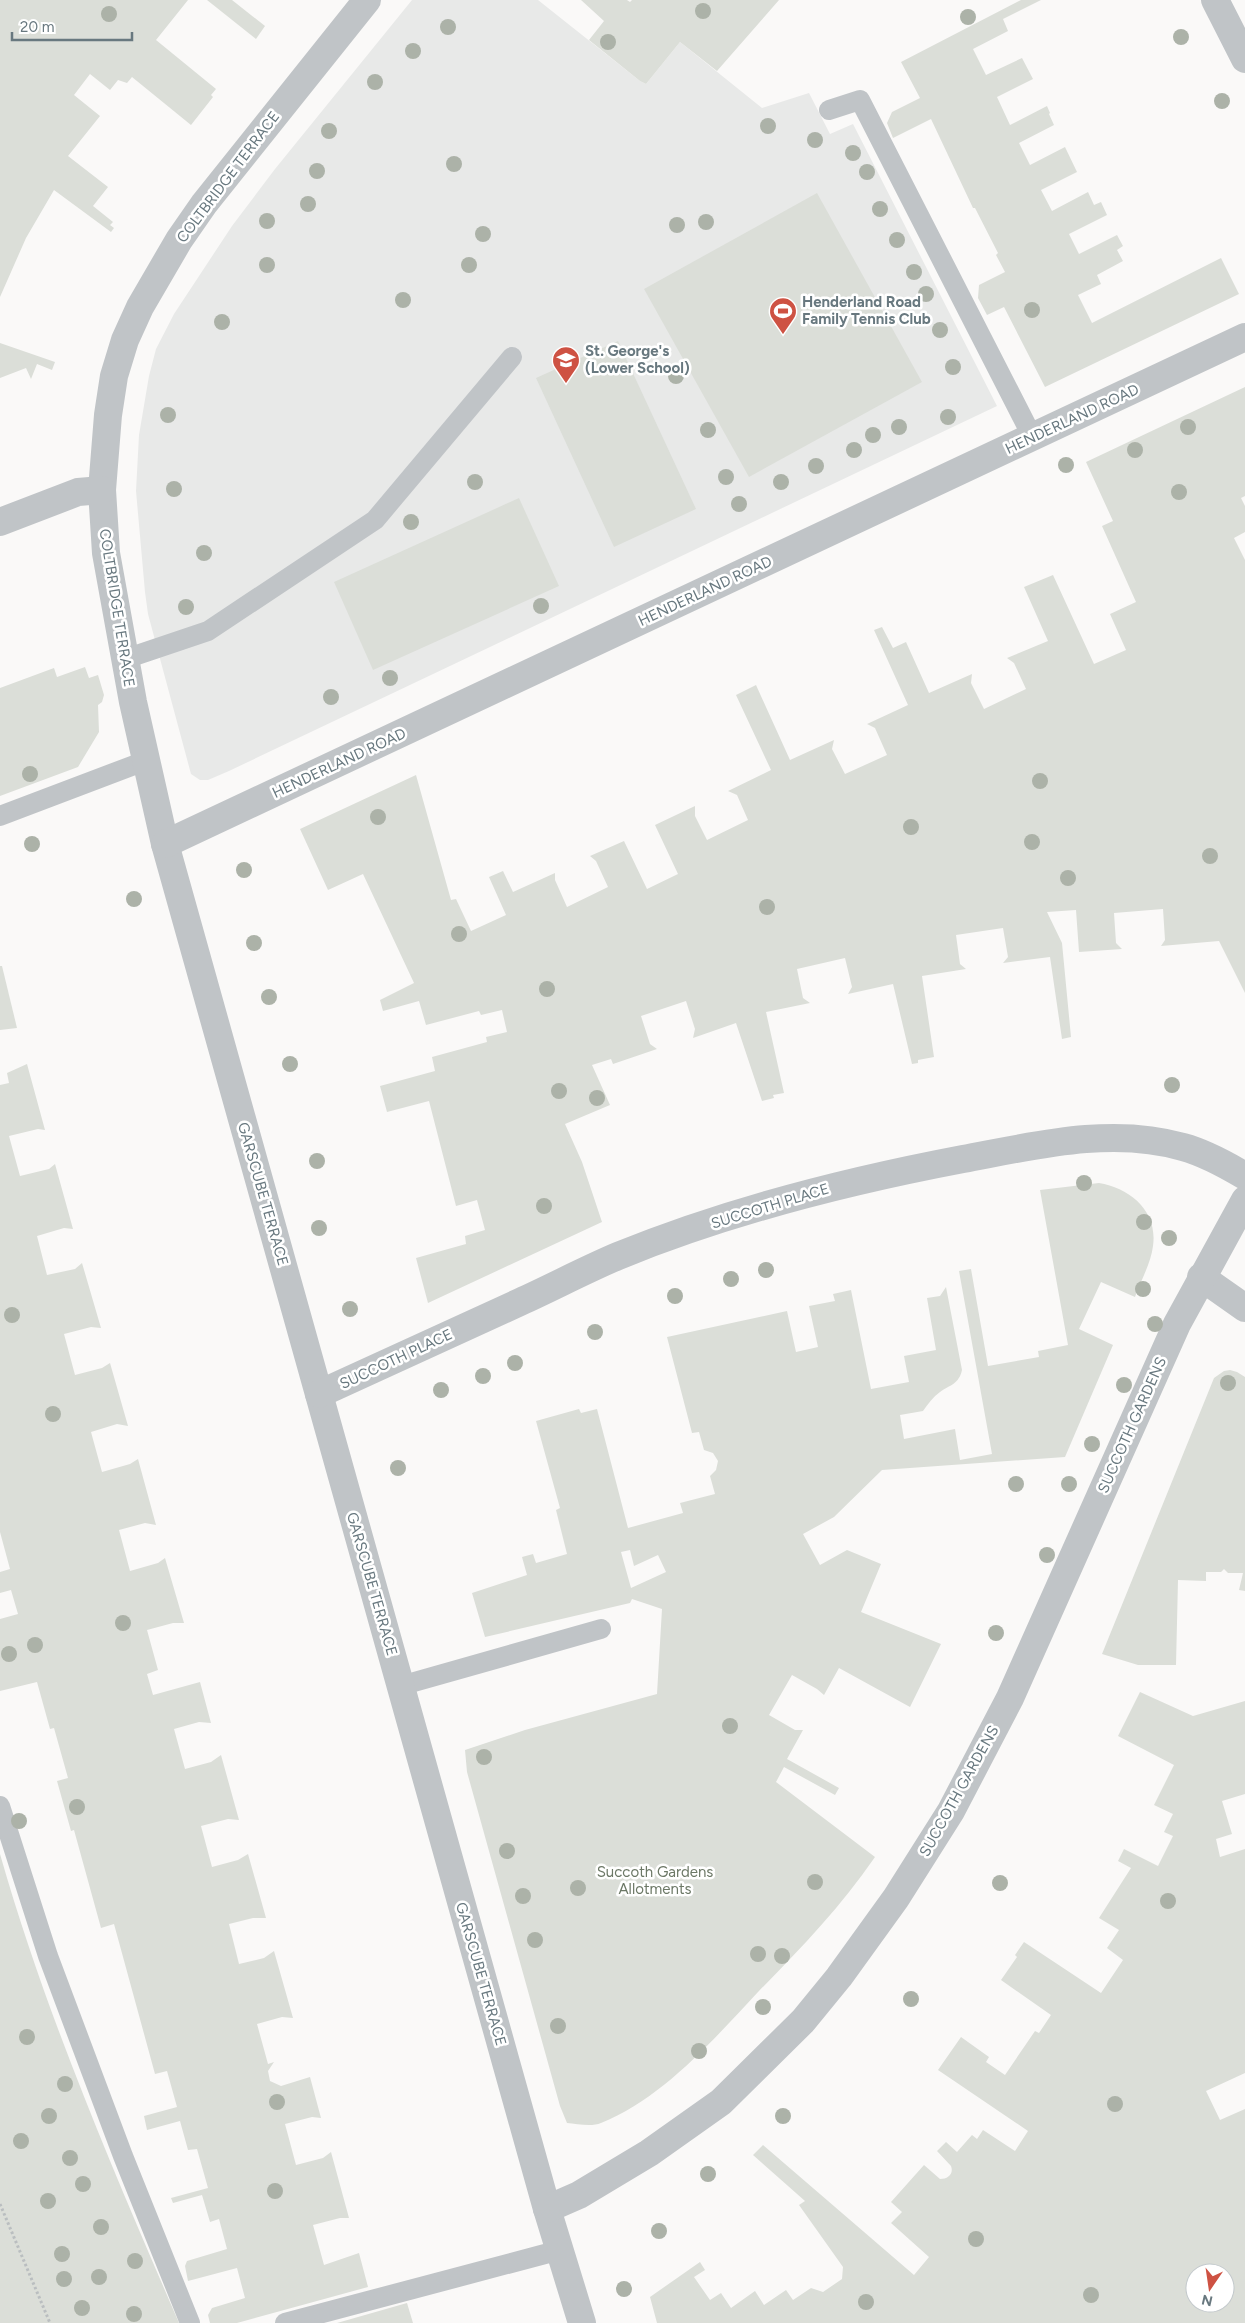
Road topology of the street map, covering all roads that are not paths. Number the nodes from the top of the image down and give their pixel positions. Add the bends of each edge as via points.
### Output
1 (367, 0) edge
2 (1215, 0) edge
3 (1245, 59) edge
4 (828, 110) dead end
5 (1245, 338) edge
6 (512, 356) dead end
7 (1033, 438) junction
8 (102, 490) junction
9 (0, 522) edge
10 (124, 659) junction
11 (146, 761) junction
12 (0, 816) edge
13 (165, 844) junction
14 (1245, 1176) edge
15 (1245, 1200) edge
16 (1201, 1277) junction
17 (1245, 1308) edge
18 (319, 1394) junction
19 (601, 1629) dead end
20 (400, 1686) junction
21 (0, 1806) edge
22 (547, 2209) junction
23 (560, 2250) junction
24 (190, 2323) edge
25 (285, 2323) edge
26 (582, 2323) edge

1 - 8 street, COLTBRIDGE TERRACE via 204,204 178,240 140,307 114,376
2 - 3 street
4 - 7 lane via 860,100
5 - 7 street, HENDERLAND ROAD
6 - 10 lane via 375,520 208,631
7 - 13 street, HENDERLAND ROAD
8 - 9 street via 78,492
8 - 10 street, COLTBRIDGE TERRACE via 106,553
10 - 11 street, COLTBRIDGE TERRACE
11 - 12 lane
11 - 13 street, COLTBRIDGE TERRACE
13 - 18 street, GARSCUBE TERRACE
14 - 18 street, SUCCOTH PLACE via 1183,1147 1114,1138 1008,1151 869,1178 745,1212 620,1256
15 - 16 street, SUCCOTH GARDENS
16 - 17 street
16 - 22 street, SUCCOTH GARDENS via 1162,1355 1010,1698 951,1811 896,1898 803,2022 721,2102 649,2153 579,2195
18 - 20 street, GARSCUBE TERRACE
19 - 20 lane
20 - 22 street, GARSCUBE TERRACE
21 - 24 lane via 48,1956
22 - 23 street, GARSCUBE TERRACE
23 - 25 lane
23 - 26 street, GARSCUBE TERRACE

